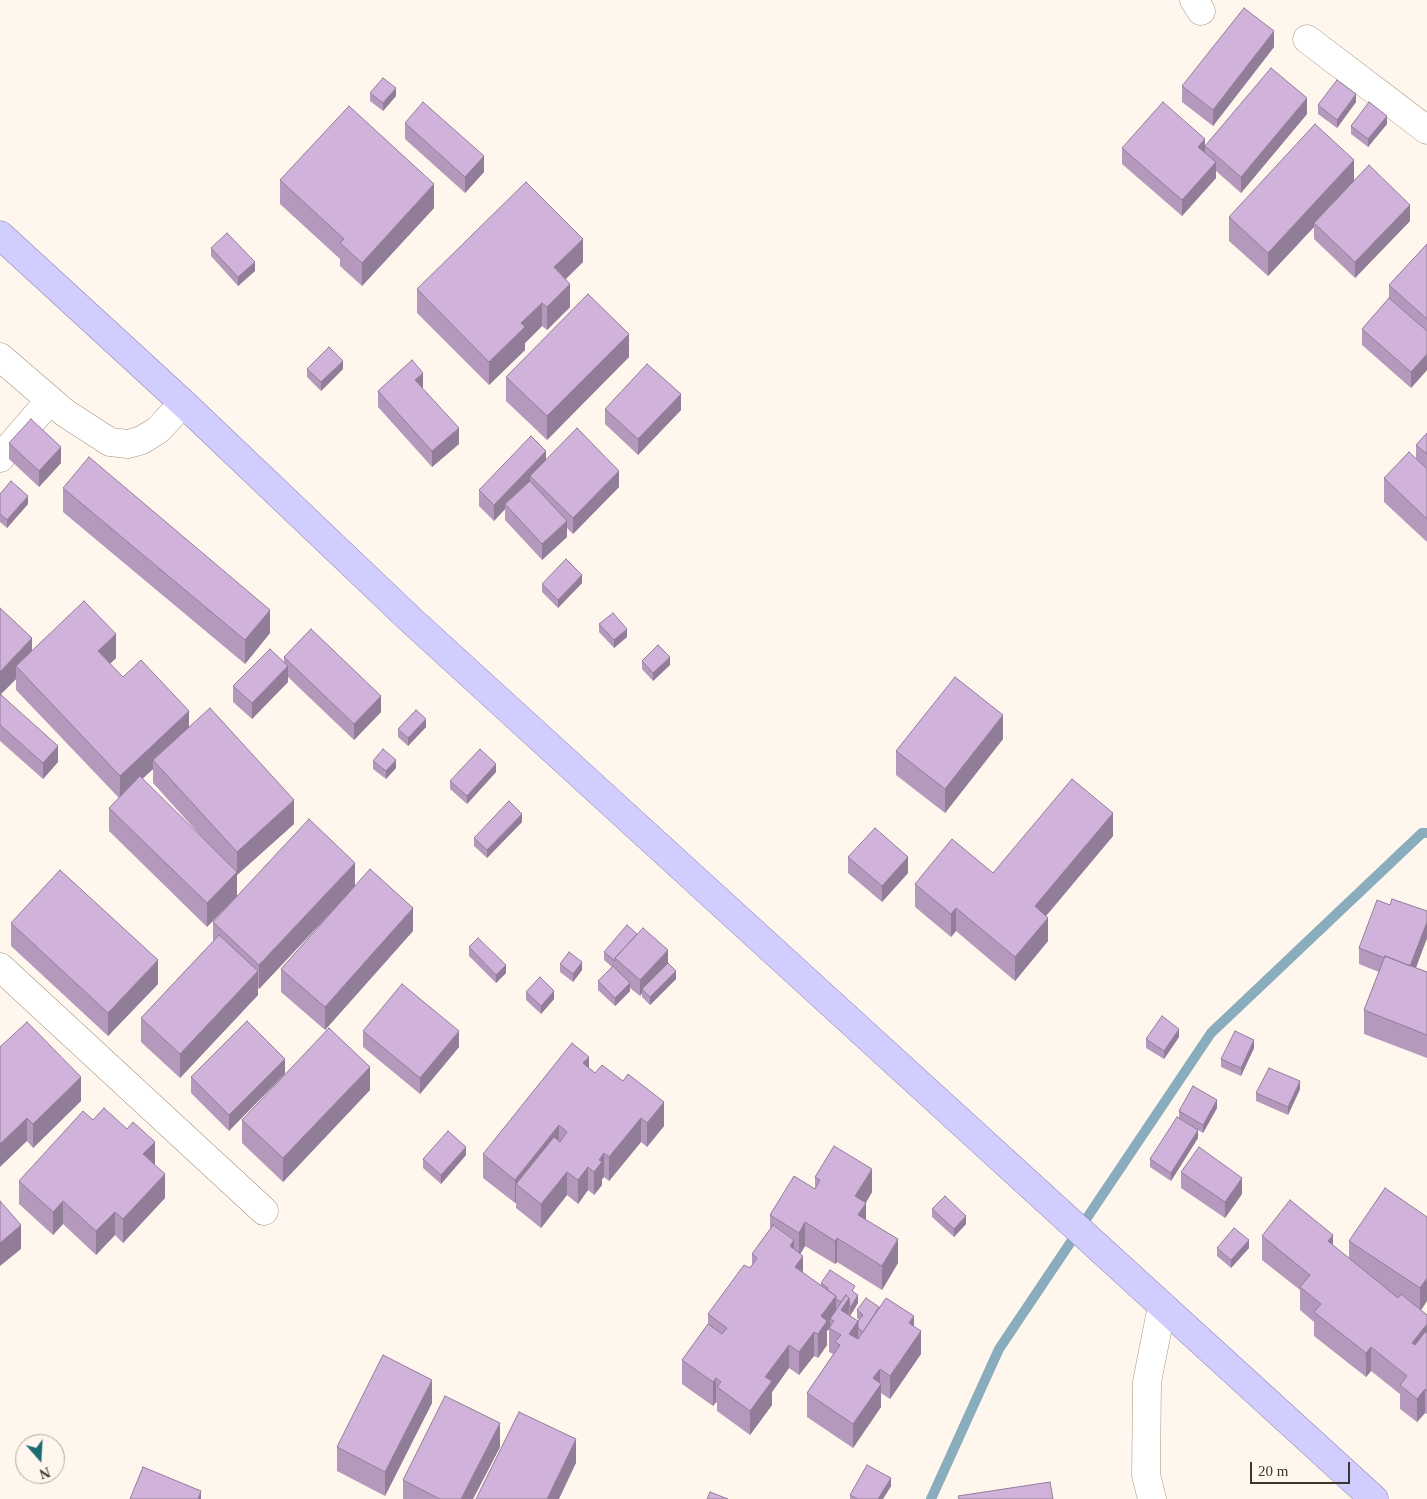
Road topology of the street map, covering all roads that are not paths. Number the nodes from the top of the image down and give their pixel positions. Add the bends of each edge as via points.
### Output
1 (1307, 39) dead end
2 (1427, 130) edge
3 (0, 235) edge
4 (0, 357) edge
5 (50, 401) junction
6 (183, 404) junction
7 (0, 458) edge
8 (0, 967) edge
9 (264, 1211) dead end
10 (1162, 1306) junction
11 (1152, 1499) edge
12 (1374, 1499) edge

1 - 2 street
3 - 6 main road
4 - 5 street
5 - 6 street via 110,442 128,444 158,430
5 - 7 street
6 - 10 main road via 412,621
8 - 9 street
10 - 11 street via 1147,1382 1146,1475
10 - 12 main road

